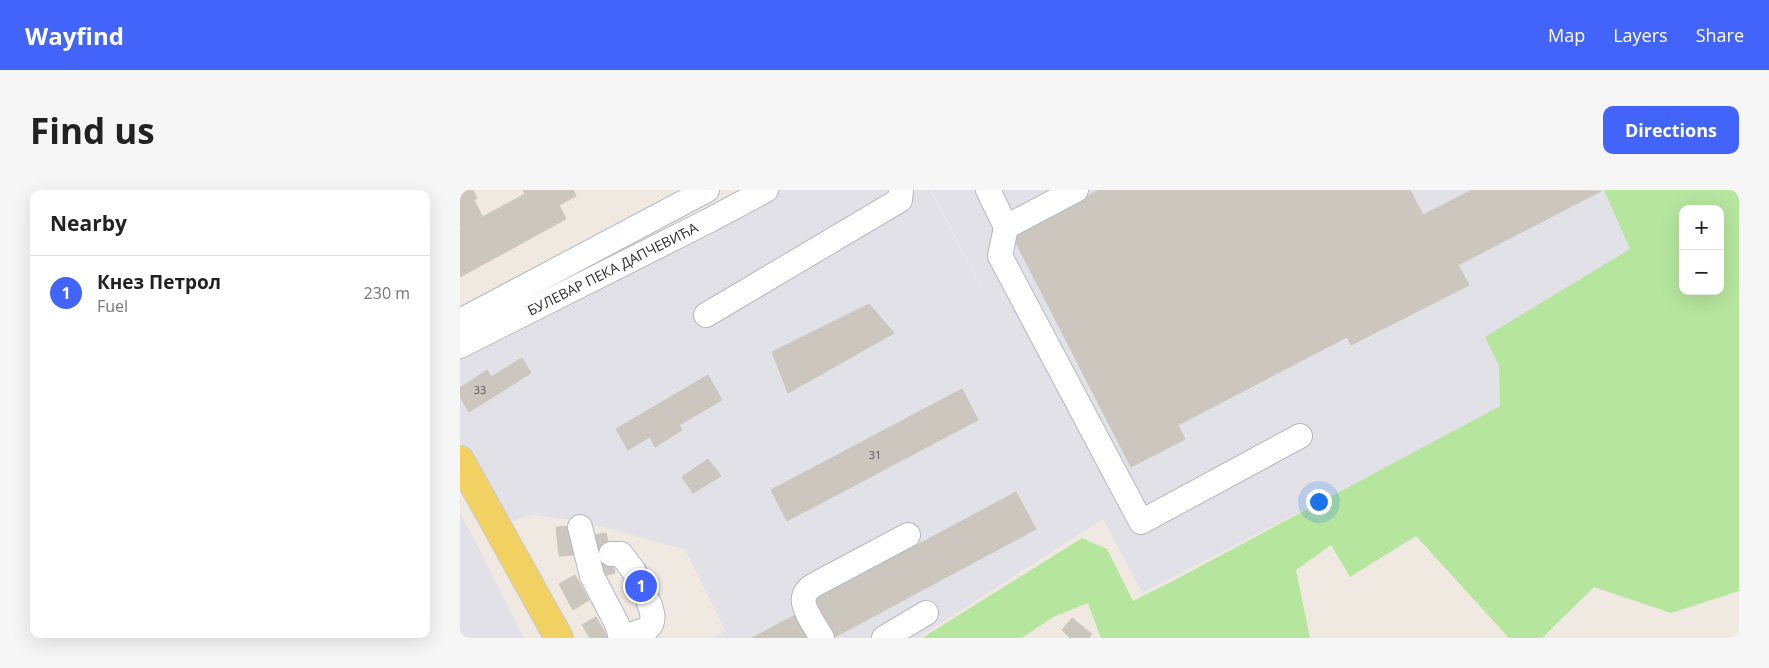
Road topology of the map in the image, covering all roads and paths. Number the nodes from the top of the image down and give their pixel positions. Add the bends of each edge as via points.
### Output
1 (707, 190) edge
2 (766, 190) edge
3 (901, 190) edge
4 (988, 190) edge
5 (1076, 190) edge
6 (1006, 227) junction
7 (706, 316) dead end
8 (460, 321) edge
9 (460, 346) edge
10 (1300, 436) dead end
11 (460, 460) edge
12 (580, 527) dead end
13 (908, 534) dead end
14 (597, 556) junction
15 (633, 570) tunnel mouth
16 (649, 603) tunnel mouth
17 (926, 613) dead end
18 (559, 638) edge
19 (822, 638) edge
20 (884, 638) edge

1 - 8 street, БУЛЕВАР ПЕКА ДАПЧЕВИЋА
2 - 9 street, БУЛЕВАР ПЕКА ДАПЧЕВИЋА
3 - 7 street via 900,200
4 - 6 street
5 - 6 street
6 - 10 street via 1000,256 1141,522
11 - 18 main road
12 - 14 street
13 - 19 street via 807,590 804,605
14 - 15 street via 621,554
14 - 16 street via 592,576 621,638 650,626 653,615
17 - 20 street

